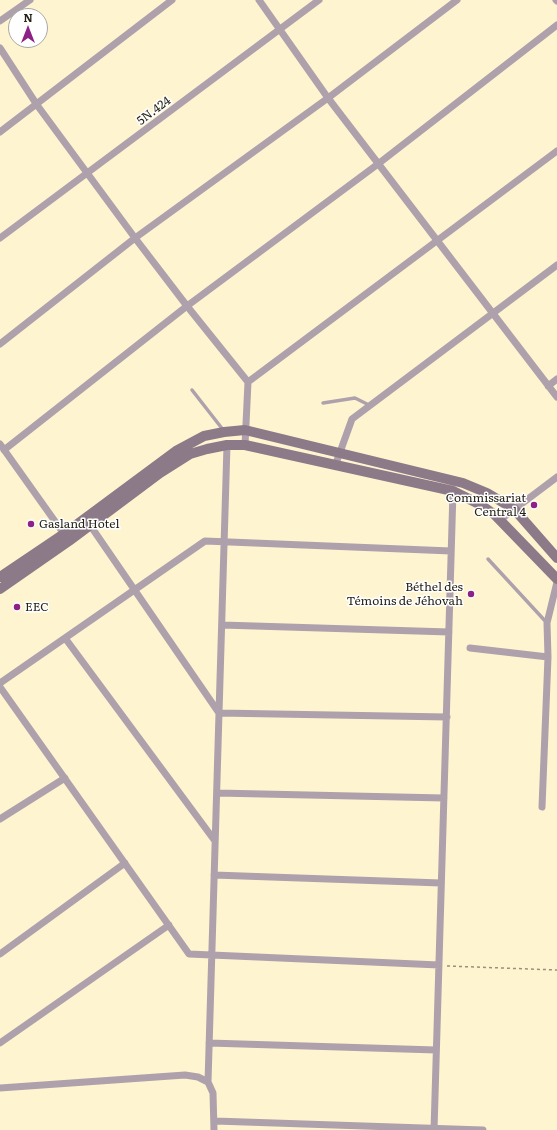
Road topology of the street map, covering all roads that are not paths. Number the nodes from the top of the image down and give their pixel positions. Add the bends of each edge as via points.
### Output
1 (30, 0) edge
2 (172, 0) edge
3 (259, 0) edge
4 (319, 0) edge
5 (457, 0) edge
6 (0, 22) edge
7 (557, 25) edge
8 (280, 30) junction
9 (0, 48) edge
10 (328, 98) junction
11 (37, 105) junction
12 (0, 132) edge
13 (557, 151) edge
14 (378, 164) junction
15 (89, 174) junction
16 (0, 238) edge
17 (136, 238) junction
18 (437, 239) junction
19 (557, 265) edge
20 (187, 306) junction
21 (494, 313) junction
22 (0, 344) edge
23 (557, 379) edge
24 (248, 382) junction
25 (548, 386) junction
26 (192, 390) dead end
27 (557, 397) edge
28 (323, 403) dead end
29 (370, 406) junction
30 (245, 430) junction
31 (224, 432) junction
32 (227, 445) junction
33 (245, 445) junction
34 (2, 447) edge
35 (340, 453) junction
36 (335, 466) junction
37 (557, 477) edge
38 (453, 491) junction
39 (514, 509) junction
40 (500, 520) junction
41 (90, 525) junction
42 (64, 534) junction
43 (224, 541) junction
44 (452, 551) junction
45 (557, 558) edge
46 (488, 559) dead end
47 (0, 577) edge
48 (557, 581) edge
49 (0, 589) edge
50 (135, 589) junction
51 (546, 623) junction
52 (222, 625) junction
53 (449, 632) junction
54 (65, 638) junction
55 (470, 648) dead end
56 (548, 657) junction
57 (0, 683) edge
58 (0, 687) edge
59 (219, 714) junction
60 (446, 717) junction
61 (65, 778) junction
62 (217, 793) junction
63 (444, 798) junction
64 (542, 807) dead end
65 (0, 819) edge
66 (215, 841) junction
67 (125, 863) junction
68 (214, 875) junction
69 (441, 882) junction
70 (169, 925) junction
71 (0, 954) edge
72 (212, 955) junction
73 (439, 965) junction
74 (0, 1043) edge
75 (209, 1043) junction
76 (436, 1050) junction
77 (208, 1082) junction
78 (0, 1088) edge
79 (215, 1121) junction
80 (233, 1122) junction
81 (434, 1129) edge
82 (214, 1130) edge
83 (236, 1130) edge
84 (483, 1130) edge

1 - 6 street
2 - 11 street
3 - 8 street
4 - 8 street, 5N.424
5 - 10 street
7 - 14 street
8 - 10 street
8 - 15 street, 5N.424
9 - 11 street
10 - 14 street
10 - 17 street
11 - 12 street
11 - 15 street
13 - 18 street
14 - 18 street
14 - 20 street
15 - 16 street, 5N.424
15 - 17 street
17 - 20 street
17 - 22 street
18 - 21 street
18 - 24 street
19 - 21 street
20 - 24 street
20 - 34 street
21 - 25 street
21 - 29 street
23 - 25 street
24 - 30 street
25 - 27 street
26 - 31 lane
28 - 29 lane via 356,398
29 - 35 street via 352,419
30 - 31 main road
30 - 33 street
30 - 35 main road
31 - 42 main road via 204,436 176,451
32 - 33 main road
32 - 41 main road via 190,454
32 - 43 street
33 - 36 main road
34 - 42 street
35 - 36 street
35 - 39 main road via 463,482
36 - 38 main road
37 - 39 street
38 - 40 main road via 481,505
38 - 44 street
39 - 40 street
39 - 45 main road
40 - 48 main road
41 - 49 main road
41 - 50 street
42 - 47 main road
43 - 44 street
43 - 50 street via 205,541
43 - 52 street
44 - 53 street
46 - 51 lane
48 - 51 street
50 - 54 street
50 - 59 street
51 - 56 street
52 - 53 street
52 - 59 street
53 - 60 street
54 - 57 street
54 - 66 street
55 - 56 street
56 - 64 street
58 - 61 street
59 - 60 street
59 - 62 street
60 - 63 street
61 - 65 street
61 - 67 street
62 - 63 street
62 - 66 street
63 - 69 street
66 - 68 street
67 - 70 street
67 - 71 street
68 - 69 street
68 - 72 street
69 - 73 street
70 - 72 street via 190,954
70 - 74 street
72 - 73 street
72 - 75 street
73 - 76 street
75 - 76 street
75 - 77 street
76 - 81 street
77 - 78 street via 185,1075
77 - 79 street via 213,1094
79 - 80 street
79 - 82 street
80 - 81 street
80 - 83 street
81 - 84 street

